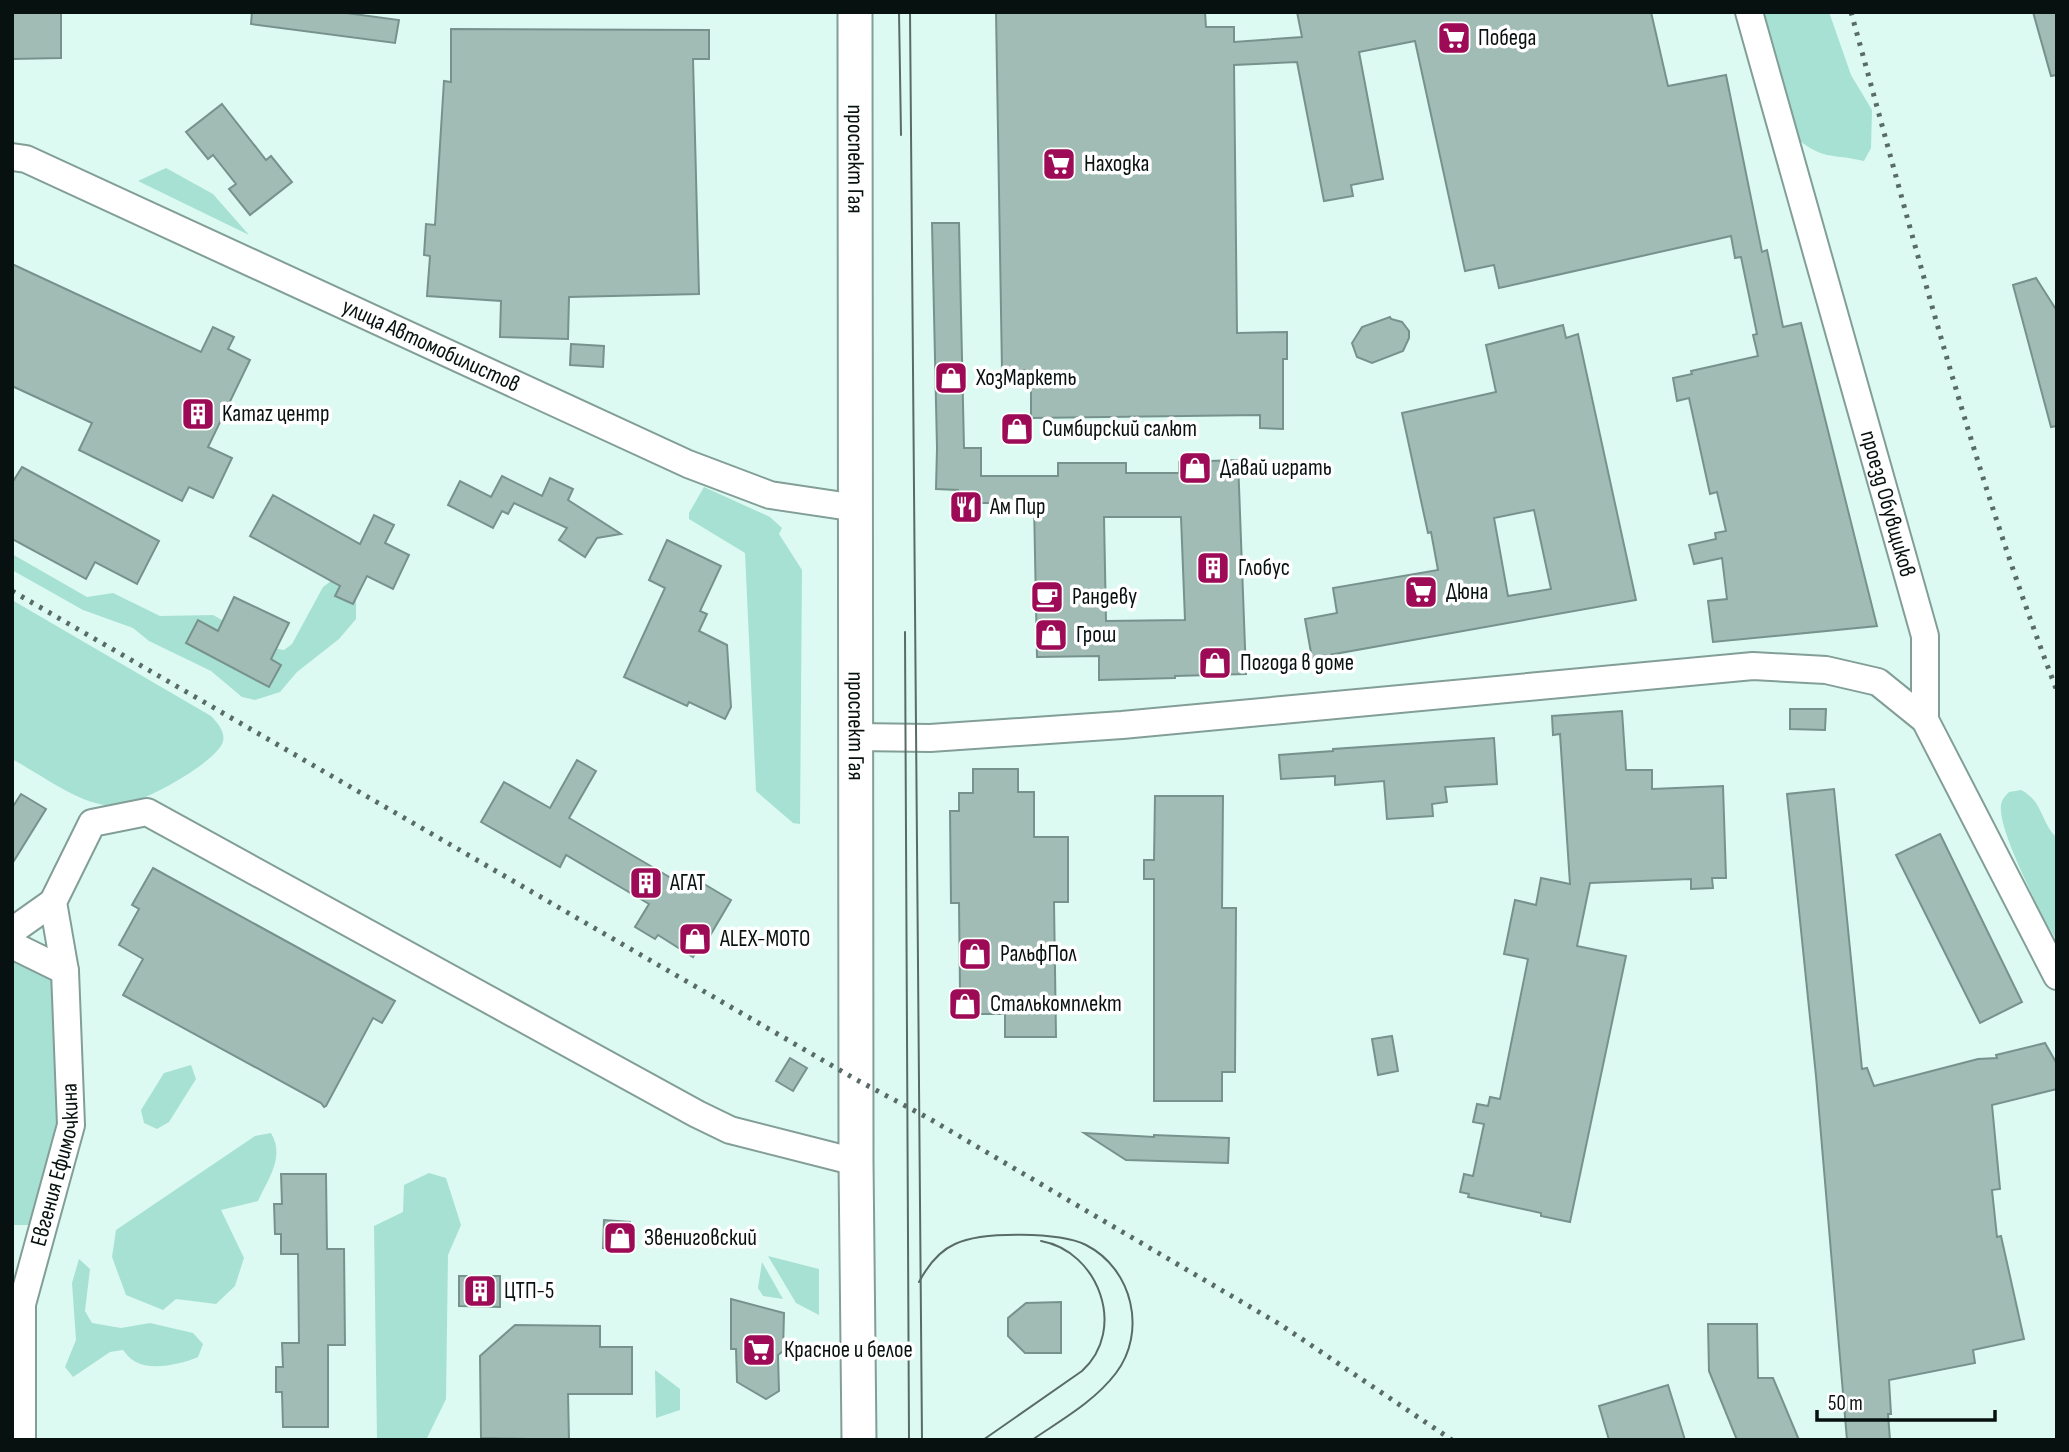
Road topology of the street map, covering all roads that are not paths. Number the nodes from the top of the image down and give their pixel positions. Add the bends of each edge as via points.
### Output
1 (855, 12) edge
2 (1749, 12) edge
3 (12, 157) edge
4 (857, 508) junction
5 (1925, 720) junction
6 (856, 737) junction
7 (53, 902) junction
8 (12, 931) edge
9 (12, 945) edge
10 (65, 971) junction
11 (2057, 976) edge
12 (856, 1163) junction
13 (22, 1440) edge
14 (859, 1440) edge

1 - 4 main road, проспект Гая
2 - 5 street, проезд Обувщиков via 1925,636
3 - 4 street, улица Автомобилистов via 26,159 688,464 770,495
4 - 6 main road, проспект Гая
5 - 6 street via 1878,682 1826,670 1753,666 1135,724 930,738
5 - 11 street, проезд Обувщиков
6 - 12 main road, проспект Гая
7 - 8 street
7 - 10 street, Евгения Ефимочкина
7 - 12 street via 92,823 147,812 730,1130
9 - 10 street
10 - 13 street, Евгения Ефимочкина via 71,1125 22,1304
12 - 14 main road, проспект Гая

